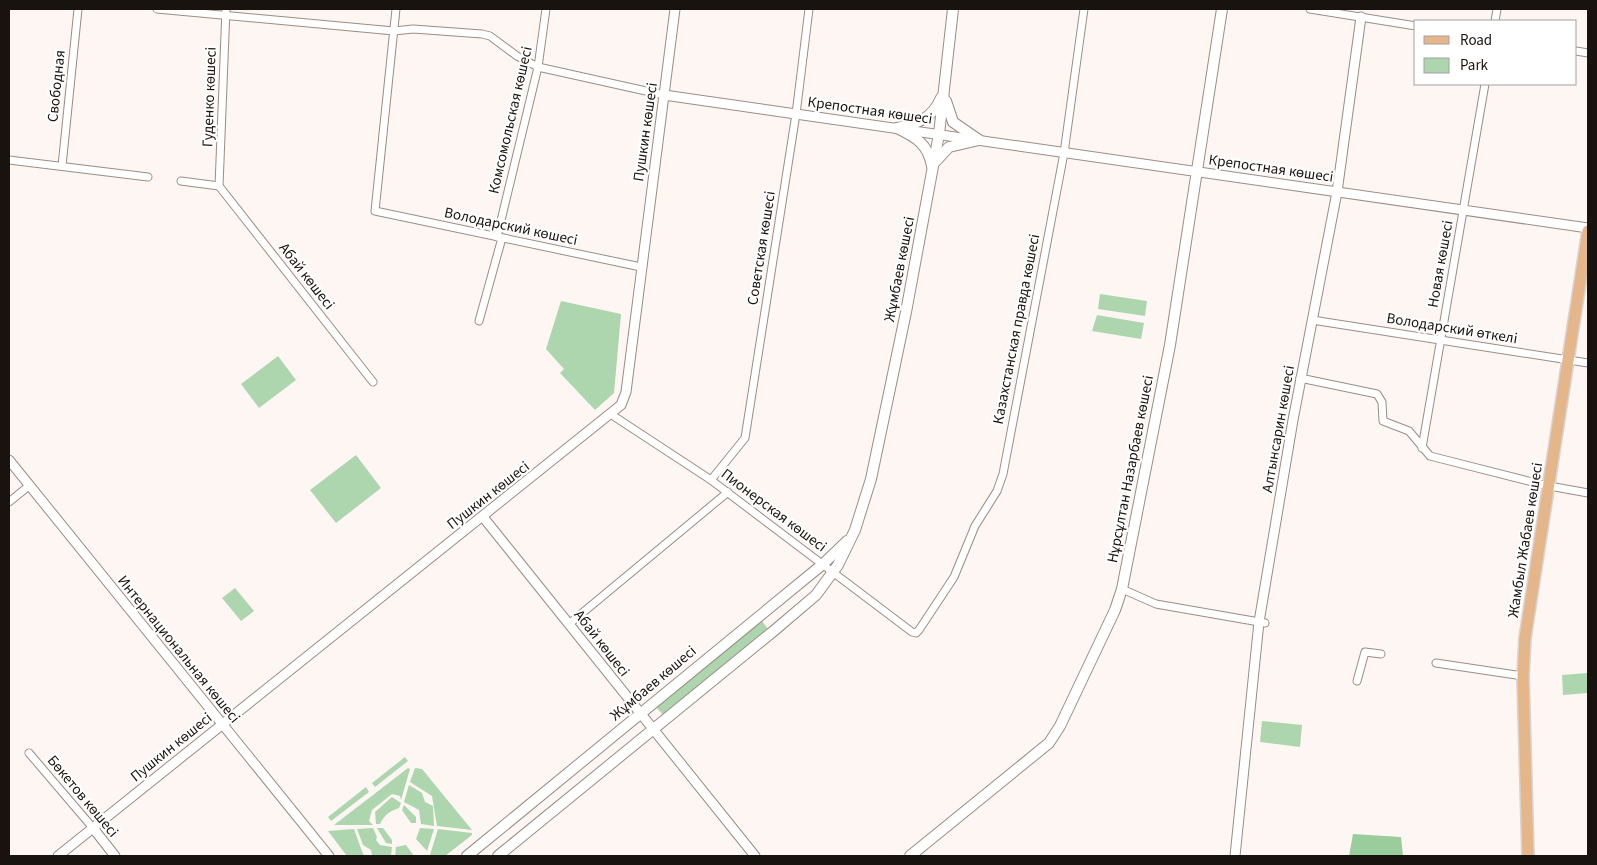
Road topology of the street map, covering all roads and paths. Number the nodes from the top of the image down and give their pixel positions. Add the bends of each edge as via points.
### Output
1 (78, 9) edge
2 (156, 9) edge
3 (396, 9) edge
4 (546, 9) edge
5 (675, 9) edge
6 (808, 9) edge
7 (953, 9) edge
8 (1084, 9) edge
9 (1222, 9) edge
10 (1310, 9) edge
11 (226, 12) edge
12 (1361, 13) edge
13 (1414, 26) edge
14 (394, 31) junction
15 (538, 67) junction
16 (1484, 85) edge
17 (944, 93) junction
18 (664, 95) junction
19 (796, 114) junction
20 (898, 128) junction
21 (939, 134) junction
22 (978, 140) junction
23 (1064, 153) junction
24 (9, 160) edge
25 (62, 166) junction
26 (933, 169) junction
27 (1198, 172) junction
28 (148, 177) dead end
29 (181, 181) dead end
30 (219, 186) junction
31 (1337, 192) junction
32 (1463, 210) junction
33 (1588, 229) edge
34 (500, 237) junction
35 (641, 267) junction
36 (1312, 320) junction
37 (479, 321) dead end
38 (1441, 340) junction
39 (1568, 360) junction
40 (1588, 363) edge
41 (1300, 378) junction
42 (373, 382) dead end
43 (612, 415) junction
44 (1422, 448) junction
45 (9, 460) edge
46 (711, 480) junction
47 (30, 485) junction
48 (1548, 485) junction
49 (728, 492) junction
50 (1588, 493) edge
51 (9, 502) edge
52 (483, 517) junction
53 (855, 530) junction
54 (822, 564) junction
55 (833, 572) junction
56 (1122, 589) junction
57 (1262, 622) junction
58 (569, 624) junction
59 (916, 633) joint
60 (1381, 654) dead end
61 (1436, 663) dead end
62 (1523, 676) junction
63 (1357, 681) dead end
64 (641, 713) junction
65 (222, 724) junction
66 (653, 729) junction
67 (29, 754) dead end
68 (93, 828) junction
69 (58, 856) edge
70 (115, 856) edge
71 (329, 856) edge
72 (467, 856) edge
73 (498, 856) edge
74 (755, 856) edge
75 (910, 856) edge
76 (1234, 856) edge
77 (1528, 856) edge

1 - 25 street, Свободная
2 - 11 street, Крепостная көшесі
3 - 14 street
4 - 15 street, Комсомольская көшесі
5 - 18 street, Пушкин көшесі
6 - 19 street, Советская көшесі
7 - 17 main road, Жұмбаев көшесі
8 - 23 street, Казахстанская правда көшесі
9 - 27 main road, Нұрсұлтан Назарбаев көшесі
10 - 12 street
11 - 14 street, Крепостная көшесі
11 - 30 street, Гуденко көшесі
12 - 13 street
12 - 31 street, Алтынсарин көшесі
14 - 15 street, Крепостная көшесі via 413,29 490,36
14 - 34 street, Володарский көшесі via 375,211
15 - 18 street, Крепостная көшесі
15 - 34 street, Комсомольская көшесі
16 - 32 street, Новая көшесі
17 - 20 main road via 929,117
17 - 21 main road, Жұмбаев көшесі
17 - 22 main road via 953,122
18 - 19 street, Крепостная көшесі
18 - 35 street, Пушкин көшесі
19 - 20 street, Крепостная көшесі
19 - 46 street, Советская көшесі via 745,438
20 - 21 street, Крепостная көшесі
20 - 26 main road via 924,144
21 - 22 street, Крепостная көшесі
21 - 26 main road, Жұмбаев көшесі
22 - 23 street, Крепостная көшесі
22 - 26 main road via 947,148
23 - 27 street, Крепостная көшесі
23 - 59 street, Казахстанская правда көшесі via 1000,484 976,526 954,576
24 - 25 street
25 - 28 street
26 - 53 main road, Жұмбаев көшесі via 871,479
27 - 31 street, Крепостная көшесі
27 - 56 main road, Нұрсұлтан Назарбаев көшесі via 1163,383
29 - 30 street
30 - 42 street, Абай көшесі
31 - 32 street, Крепостная көшесі
31 - 36 street, Алтынсарин көшесі
32 - 33 street, Крепостная көшесі
32 - 38 street, Новая көшесі
33 - 39 main road, Жамбыл Жабаев көшесі
34 - 35 street, Володарский көшесі
34 - 37 street, Комсомольская көшесі
35 - 43 street, Пушкин көшесі via 626,392
36 - 38 street, Володарский өткелі
36 - 41 street, Алтынсарин көшесі
38 - 39 street, Володарский өткелі
38 - 44 street, Новая көшесі
39 - 40 street, Володарский өткелі
39 - 48 main road, Жамбыл Жабаев көшесі
41 - 44 street via 1377,394 1382,402 1383,421 1409,431
41 - 57 street, Алтынсарин көшесі
43 - 46 street, Пионерская көшесі
43 - 52 street, Пушкин көшесі
44 - 48 street via 1430,456
45 - 47 street, Интернациональная көшесі
46 - 49 street, Пионерская көшесі
47 - 51 street
47 - 65 street, Интернациональная көшесі
48 - 50 street
48 - 62 main road, Жамбыл Жабаев көшесі via 1528,615
49 - 54 street, Пионерская көшесі
49 - 58 street
52 - 58 street, Абай көшесі
52 - 65 street, Пушкин көшесі
53 - 54 main road, Жұмбаев көшесі
53 - 55 main road, Жұмбаев көшесі
54 - 55 street, Пионерская көшесі
54 - 64 main road, Жұмбаев көшесі
55 - 59 street, Пионерская көшесі
55 - 66 main road, Жұмбаев көшесі via 823,587 802,606
56 - 57 street via 1156,604
56 - 75 main road, Нұрсұлтан Назарбаев көшесі via 1078,690 1048,743
57 - 76 street, Алтынсарин көшесі
58 - 64 street, Абай көшесі
60 - 63 street via 1365,652
61 - 62 street
62 - 77 main road, Жамбыл Жабаев көшесі
64 - 66 street, Абай көшесі
64 - 72 main road, Жұмбаев көшесі
65 - 68 street, Пушкин көшесі
65 - 71 street, Интернациональная көшесі
66 - 73 main road, Жұмбаев көшесі
66 - 74 street, Абай көшесі
67 - 68 street, Бөкетов көшесі
68 - 69 street, Пушкин көшесі
68 - 70 street, Бөкетов көшесі

